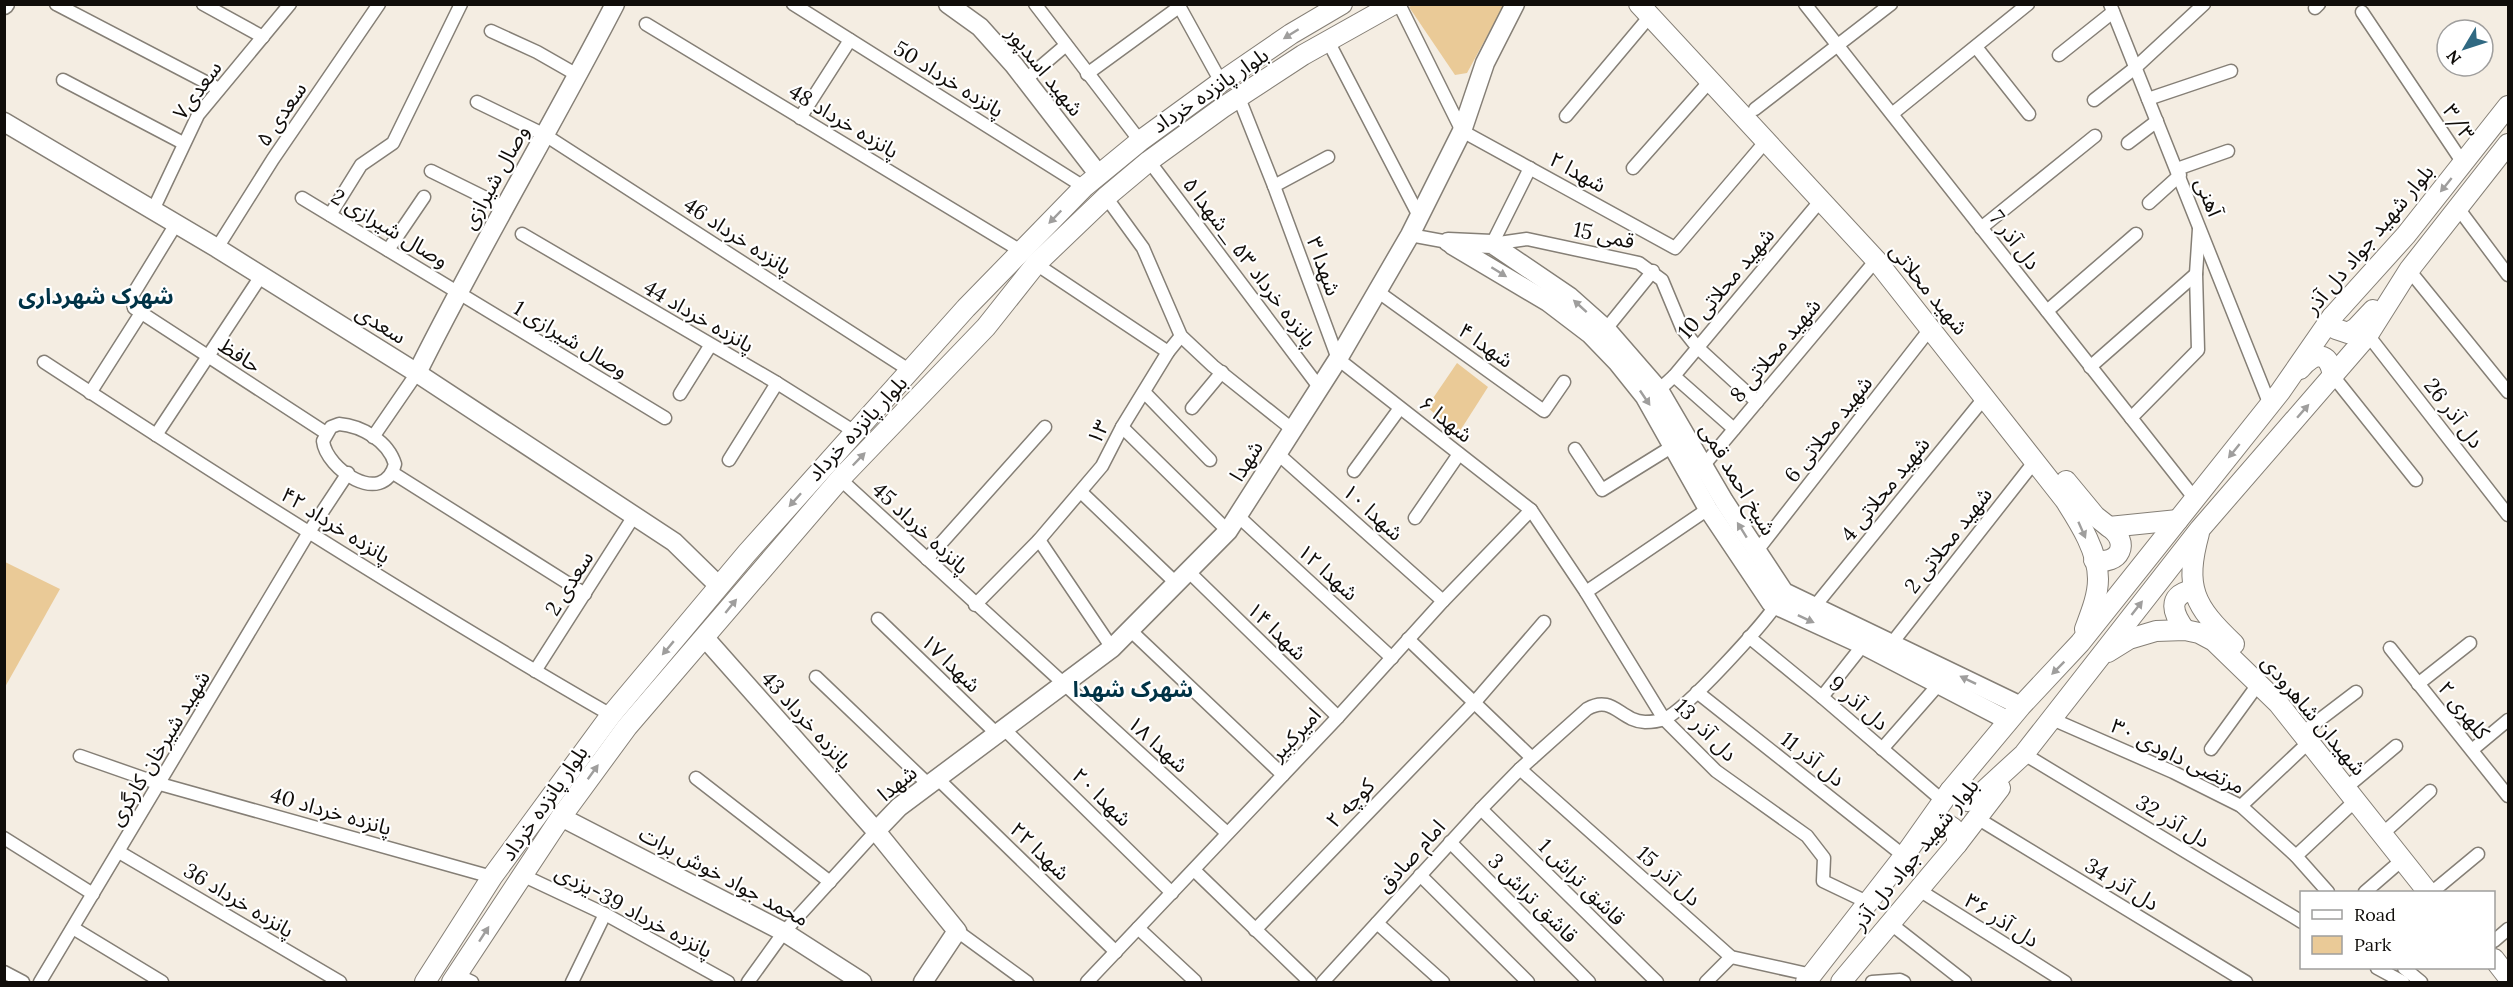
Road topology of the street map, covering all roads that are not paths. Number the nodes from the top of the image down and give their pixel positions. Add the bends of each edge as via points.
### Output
1 (56, 4) edge
2 (203, 4) edge
3 (290, 4) edge
4 (379, 4) edge
5 (461, 4) edge
6 (615, 4) edge
7 (793, 4) edge
8 (948, 4) edge
9 (1035, 4) edge
10 (1342, 4) edge
11 (1394, 4) edge
12 (1399, 4) edge
13 (1515, 4) edge
14 (1805, 4) edge
15 (1891, 4) edge
16 (2028, 4) edge
17 (2204, 4) edge
18 (1178, 6) edge
19 (1649, 8) edge
20 (2111, 8) edge
21 (2362, 12) dead end
22 (646, 24) dead end
23 (491, 31) dead end
24 (263, 37) junction
25 (849, 40) junction
26 (1328, 41) junction
27 (1065, 45) junction
28 (1837, 46) junction
29 (1976, 47) junction
30 (2059, 55) dead end
31 (2135, 68) junction
32 (2231, 71) dead end
33 (1087, 74) junction
34 (579, 76) junction
35 (63, 80) dead end
36 (1026, 80) junction
37 (1710, 81) junction
38 (1221, 82) junction
39 (219, 89) junction
40 (1239, 98) junction
41 (2148, 99) junction
42 (2094, 100) dead end
43 (477, 102) dead end
44 (2508, 106) edge
45 (1755, 109) junction
46 (1892, 114) junction
47 (2028, 114) dead end
48 (1566, 116) dead end
49 (800, 118) junction
50 (2157, 121) junction
51 (4, 122) edge
52 (1462, 131) junction
53 (545, 135) junction
54 (2094, 136) dead end
55 (1140, 141) junction
56 (1766, 141) junction
57 (183, 143) junction
58 (2128, 143) dead end
59 (2508, 144) edge
60 (2228, 151) dead end
61 (1328, 157) dead end
62 (1149, 161) junction
63 (2463, 164) junction
64 (1530, 168) junction
65 (1634, 168) dead end
66 (431, 171) dead end
67 (2178, 172) junction
68 (1092, 181) junction
69 (1274, 186) junction
70 (424, 197) dead end
71 (1106, 197) junction
72 (302, 198) dead end
73 (1821, 200) junction
74 (2148, 203) dead end
75 (504, 207) junction
76 (2458, 207) junction
77 (153, 210) junction
78 (330, 215) junction
79 (1419, 216) junction
80 (176, 224) junction
81 (2200, 225) junction
82 (1981, 228) junction
83 (522, 234) dead end
84 (2136, 234) dead end
85 (1410, 235) junction
86 (1448, 243) junction
87 (1492, 244) junction
88 (217, 248) junction
89 (388, 250) junction
90 (1021, 251) junction
91 (1876, 260) junction
92 (1036, 264) junction
93 (1653, 272) junction
94 (2196, 274) junction
95 (2406, 274) junction
96 (2508, 275) edge
97 (261, 276) junction
98 (1377, 291) junction
99 (457, 292) junction
100 (138, 310) junction
101 (2047, 311) junction
102 (2332, 317) junction
103 (1606, 329) junction
104 (1930, 329) junction
105 (2368, 335) junction
106 (1181, 336) junction
107 (710, 346) junction
108 (1697, 347) junction
109 (1168, 352) junction
110 (208, 357) junction
111 (1622, 357) junction
112 (1338, 359) junction
113 (44, 362) dead end
114 (2090, 367) junction
115 (909, 369) junction
116 (1222, 372) junction
117 (417, 373) junction
118 (1674, 375) junction
119 (2333, 376) junction
120 (1564, 382) dead end
121 (777, 383) junction
122 (1319, 387) junction
123 (1659, 390) junction
124 (1144, 392) junction
125 (2508, 392) edge
126 (90, 393) junction
127 (680, 394) dead end
128 (1985, 397) junction
129 (2275, 398) junction
130 (1757, 402) junction
131 (1192, 408) dead end
132 (1400, 408) junction
133 (665, 418) dead end
134 (2131, 418) junction
135 (1045, 427) dead end
136 (1122, 427) junction
137 (1292, 429) junction
138 (1734, 429) junction
139 (855, 432) junction
140 (326, 433) junction
141 (156, 435) junction
142 (373, 437) junction
143 (1673, 446) junction
144 (1575, 449) dead end
145 (1277, 453) junction
146 (1460, 454) junction
147 (729, 460) dead end
148 (1210, 460) dead end
149 (2035, 461) junction
150 (1704, 465) junction
151 (1354, 471) dead end
152 (348, 473) junction
153 (393, 473) junction
154 (840, 479) junction
155 (2416, 480) dead end
156 (1081, 492) junction
157 (2195, 499) junction
158 (1708, 509) junction
159 (1531, 510) junction
160 (2508, 515) edge
161 (634, 516) junction
162 (1415, 518) dead end
163 (2178, 520) junction
164 (1233, 523) junction
165 (2109, 527) junction
166 (2200, 529) junction
167 (309, 532) junction
168 (1039, 540) junction
169 (1756, 552) junction
170 (927, 559) junction
171 (2094, 560) junction
172 (1183, 578) junction
173 (719, 586) junction
174 (2192, 590) junction
175 (1586, 592) junction
176 (585, 594) junction
177 (1780, 599) junction
178 (1443, 601) junction
179 (975, 605) junction
180 (1815, 606) junction
181 (878, 620) dead end
182 (1544, 622) dead end
183 (1130, 630) junction
184 (2185, 630) junction
185 (705, 638) junction
186 (1749, 638) junction
187 (1408, 639) junction
188 (1892, 643) junction
189 (2080, 643) junction
190 (2470, 643) dead end
191 (1863, 645) junction
192 (1112, 648) junction
193 (2390, 648) dead end
194 (1392, 658) junction
195 (2098, 658) junction
196 (535, 671) junction
197 (816, 677) dead end
198 (2259, 683) junction
199 (1939, 684) junction
200 (2418, 684) junction
201 (1064, 685) junction
202 (1697, 692) junction
203 (2356, 692) dead end
204 (1822, 697) junction
205 (1474, 703) junction
206 (2005, 709) junction
207 (611, 715) junction
208 (1338, 717) junction
209 (1664, 719) junction
210 (2052, 719) junction
211 (2508, 720) edge
212 (1000, 731) junction
213 (2309, 735) junction
214 (2396, 746) dead end
215 (1882, 749) junction
216 (2211, 749) dead end
217 (2472, 750) junction
218 (2024, 754) junction
219 (80, 756) dead end
220 (1532, 758) junction
221 (1520, 769) junction
222 (1283, 775) junction
223 (696, 778) dead end
224 (933, 782) junction
225 (160, 784) junction
226 (2354, 791) junction
227 (2430, 791) dead end
228 (1947, 796) junction
229 (2508, 796) edge
230 (2241, 806) junction
231 (1481, 809) junction
232 (561, 817) junction
233 (1977, 819) junction
234 (2389, 828) junction
235 (876, 831) junction
236 (1227, 833) junction
237 (4, 838) edge
238 (1917, 839) junction
239 (1450, 842) junction
240 (1957, 844) junction
241 (118, 852) junction
242 (2478, 854) dead end
243 (1904, 856) junction
244 (2296, 856) junction
245 (2402, 860) junction
246 (1194, 870) junction
247 (522, 875) junction
248 (1420, 875) junction
249 (492, 877) junction
250 (830, 882) junction
251 (1918, 890) junction
252 (2327, 891) edge
253 (2366, 891) edge
254 (2435, 891) edge
255 (1172, 893) junction
256 (93, 894) junction
257 (1869, 903) junction
258 (605, 914) junction
259 (2300, 921) edge
260 (1377, 923) junction
261 (1891, 924) junction
262 (73, 928) junction
263 (1138, 928) junction
264 (2508, 929) edge
265 (1255, 930) junction
266 (957, 931) junction
267 (784, 932) junction
268 (2495, 939) edge
269 (1116, 951) junction
270 (1731, 957) junction
271 (2405, 969) edge
272 (4, 972) edge
273 (2384, 973) edge
274 (1809, 979) edge
275 (460, 980) edge
276 (1195, 981) edge
277 (23, 982) edge
278 (40, 982) edge
279 (162, 982) edge
280 (340, 982) edge
281 (425, 982) edge
282 (572, 982) edge
283 (728, 982) edge
284 (748, 982) edge
285 (862, 982) edge
286 (923, 982) edge
287 (1027, 982) edge
288 (1087, 982) edge
289 (1310, 982) edge
290 (1323, 982) edge
291 (1443, 982) edge
292 (1528, 982) edge
293 (1589, 982) edge
294 (1657, 982) edge
295 (1706, 982) edge
296 (1841, 982) edge
297 (1872, 982) edge
298 (1904, 982) edge
299 (1965, 982) edge
300 (2065, 982) edge
301 (2246, 982) edge
302 (2403, 982) edge
303 (2421, 982) edge

1 - 39 street
2 - 24 street
3 - 24 street, سعدی۷
4 - 88 street, سعدی ۵
5 - 78 street via 393,143 361,165
6 - 34 street, وصال شیرازی
7 - 25 street, پانزده خرداد 50
8 - 36 street, شهید اسدپور via 980,27
9 - 27 street
10 -> 38 main road, بلوار پانزده خرداد
11 - 26 main road, بلوار پانزده خرداد
12 - 52 street
13 - 52 street, شهدا via 1485,63
14 - 28 street, دل آذر 7
15 - 28 street
16 - 29 street
17 - 31 street
18 - 33 street
18 - 38 street
19 - 37 main road, شهید محلاتی
19 - 45 main road, شهید محلاتی
19 - 48 street
20 - 30 street
20 - 31 street, آهنی
21 - 63 street, ۳/۳
22 - 49 street, پانزده خرداد 48
23 - 34 street
24 - 39 street, سعدی۷
25 - 49 street
25 - 68 street, پانزده خرداد 50
26 - 40 main road, بلوار پانزده خرداد
26 - 79 street
27 - 33 street
27 - 36 street
28 - 45 street
28 - 46 street, دل آذر 7
29 - 46 street
29 - 47 street
31 - 41 street, آهنی
31 - 42 street
32 - 41 street
33 - 55 street
34 - 53 street, وصال شیرازی
35 - 57 street
36 - 68 street, شهید اسدپور
37 - 56 main road, شهید محلاتی
37 - 65 street
38 - 55 main road, بلوار پانزده خرداد
39 - 57 street, سعدی۷ via 198,115
40 - 62 main road, بلوار پانزده خرداد
40 - 69 street, شهدا ۳
41 - 50 street, آهنی
43 - 53 street, پانزده خرداد 46
44 - 63 main road, بلوار شهید جواد دل آذر
45 - 165 main road, شهید محلاتی via 1905,275 2076,493
46 - 82 street, دل آذر 7
49 - 90 street, پانزده خرداد 48
50 - 58 street
50 - 67 street, آهنی
51 - 77 street, سعدی
52 - 64 street, شهدا ۲
52 - 79 street, شهدا
53 - 75 street, وصال شیرازی
53 - 115 street, پانزده خرداد 46
54 - 82 street
55 - 68 main road, بلوار پانزده خرداد
56 - 64 street, شهدا ۲ via 1675,248
56 - 73 main road, شهید محلاتی
57 - 77 street, سعدی۷
59 - 76 main road
60 - 67 street
61 - 69 street
62 - 71 main road, بلوار پانزده خرداد
62 - 122 street, پانزده خرداد ۵۳ _شهدا ۵
63 -> 102 main road, بلوار شهید جواد دل آذر
64 - 87 street
66 - 75 street
67 - 74 street
67 - 81 street, آهنی
68 -> 90 main road, بلوار پانزده خرداد
69 - 112 street, شهدا ۳
70 - 89 street
71 - 92 main road, بلوار پانزده خرداد
71 - 106 street via 1143,248
72 - 78 street, وصال شیرازی 2
73 - 91 main road, شهید محلاتی
73 - 108 street, شهید محلاتی 10
75 - 99 street, وصال شیرازی
76 - 95 main road
76 - 96 street
77 - 80 street, سعدی
78 - 89 street, وصال شیرازی 2
79 - 85 street, شهدا
80 - 88 street, سعدی
80 - 100 street via 132,296
81 - 94 street
81 - 129 street, آهنی
82 - 101 street, دل آذر 7
83 - 107 street, پانزده خرداد 44
84 - 101 street
85 - 86 street, شیخ احمد قمی
85 - 98 street, شهدا
86 - 87 street, شیخ احمد قمی
86 -> 111 street, شیخ احمد قمی via 1548,302
87 - 93 street, قمی 15 via 1527,239 1640,263
103 -> 87 street, شیخ احمد قمی via 1570,297
88 - 97 street, سعدی
89 - 99 street, وصال شیرازی 2
90 - 115 main road, بلوار پانزده خرداد
91 - 104 main road, شهید محلاتی
91 - 130 street, شهید محلاتی 8
92 - 109 street
154 -> 92 main road, بلوار پانزده خرداد via 986,327
93 - 103 street
93 - 108 street, قمی 15 via 1662,280 1682,328
94 - 114 street
94 - 134 street via 2198,350
95 - 102 main road via 2348,333 2336,329
95 - 105 main road
95 - 125 street
97 - 110 street
97 - 117 street, سعدی
98 - 112 street, شهدا
98 - 120 street, شهدا ۴ via 1545,411
99 - 117 street, وصال شیرازی
99 - 133 street, وصال شیرازی 1
100 - 110 street, حافظ
100 - 126 street
101 - 114 street, دل آذر 7
102 - 129 main road, بلوار شهید جواد دل آذر
103 - 111 street, شیخ احمد قمی
104 - 128 main road, شهید محلاتی
104 - 169 street, شهید محلاتی 6
105 - 119 main road
105 - 160 street, دل آذر 26
106 - 109 street, ۱۳
106 - 116 street
107 - 121 street, پانزده خرداد 44
107 - 127 street
108 - 118 street, شهید محلاتی 10
108 - 130 street, قمی 15
109 - 124 street, ۱۳
110 - 140 street, حافظ
110 - 141 street
111 - 123 street, شیخ احمد قمی
111 -> 143 street, شیخ احمد قمی
112 - 122 street, شهدا
112 - 132 street, شهدا ۶
113 - 126 street, پانزده خرداد ۴۲
114 - 134 street, دل آذر 7
115 - 139 main road, بلوار پانزده خرداد
116 - 131 street
116 - 137 street
117 - 142 street
117 - 161 street, سعدی
118 - 123 street, شهید محلاتی 10
118 - 138 street
119 - 129 main road via 2326,359 2312,357
119 - 155 street
166 -> 119 main road
121 - 139 street, پانزده خرداد 44
121 - 147 street
122 - 137 street, شهدا
123 - 150 street, شیخ احمد قمی
124 - 136 street, ۱۳
124 - 148 street
126 - 141 street, پانزده خرداد ۴۲
128 - 149 main road, شهید محلاتی
128 - 180 street, شهید محلاتی 4
129 -> 157 main road, بلوار شهید جواد دل آذر
130 - 138 street, شهید محلاتی 8
132 - 146 street, شهدا ۶
132 - 151 street
134 - 157 street, دل آذر 7
135 - 170 street
136 - 156 street, ۱۳ via 1102,465
136 - 164 street, شهدا ۱۲
137 - 145 street, شهدا
138 - 150 street, شهید محلاتی 8
139 -> 173 main road, بلوار پانزده خرداد
140 - 142 street via 339,424 358,428
140 - 152 street via 322,441 327,457
141 - 167 street, پانزده خرداد ۴۲
142 - 153 street via 393,456
143 - 144 street via 1602,490
143 - 158 street, شیخ احمد قمی
145 - 164 street, شهدا
145 - 178 street, شهدا ۱۰
146 - 159 street, شهدا ۶
146 - 162 street
149 -> 171 main road, شهید محلاتی via 2066,500 2082,527
149 - 188 street, شهید محلاتی 2
169 -> 150 street, شیخ احمد قمی
152 - 153 street via 370,485 379,485
152 - 167 street, شهید شیرخان کارگری
153 - 176 street
154 - 170 street, پانزده خرداد 45
185 -> 154 main road, بلوار پانزده خرداد
156 - 168 street, ۱۳
156 - 172 street, شهدا ۱۴
157 - 163 main road, بلوار شهید جواد دل آذر
158 - 175 street
158 - 177 street, شیخ احمد قمی via 1771,603
159 - 175 street, دل آذر 13
159 - 178 street, امیرکبیر
161 - 173 street, سعدی via 674,542
161 - 176 street, سعدی 2
163 - 165 main road
163 - 189 main road, بلوار شهید جواد دل آذر
164 - 172 street, شهدا
164 - 194 street, شهدا ۱۲
165 - 171 main road via 2121,542 2120,552 2104,562
166 - 174 main road via 2191,572
195 -> 166 main road
167 - 196 street, پانزده خرداد ۴۲
167 - 225 street, شهید شیرخان کارگری
168 - 179 street, ۱۳
168 - 192 street
169 - 177 street, شیخ احمد قمی
170 - 179 street, پانزده خرداد 45
171 - 189 main road, شهید محلاتی via 2098,578 2095,601
172 - 183 street, شهدا
172 - 208 street, شهدا ۱۴
173 -> 207 main road, بلوار پانزده خرداد
174 - 184 main road via 2182,592 2173,610
174 - 213 main road, شهیدان شاهرودی via 2220,631 2265,674
175 - 209 street, دل آذر 13
176 - 196 street, سعدی 2
177 - 180 street, شیخ احمد قمی
177 - 186 street
177 -> 191 street, شیخ احمد قمی
178 - 187 street, امیرکبیر
179 - 201 street, پانزده خرداد 45
180 - 188 street, شیخ احمد قمی
181 - 212 street, شهدا ۱۷
182 - 205 street, کوچه ۲
183 - 192 street, شهدا
183 - 222 street
184 - 195 main road, شهیدان شاهرودی via 2156,631 2129,639
184 - 198 main road, شهیدان شاهرودی via 2214,641
232 -> 185 main road, بلوار پانزده خرداد via 627,727
185 - 235 street, پانزده خرداد 43
186 - 202 street
186 - 204 street, دل آذر 9
187 - 194 street, امیرکبیر
187 - 205 street
206 -> 188 street, شیخ احمد قمی
189 -> 206 main road, بلوار شهید جواد دل آذر
190 - 200 street
191 - 199 street, شیخ احمد قمی
191 - 204 street
192 - 201 street, شهدا
193 - 200 street, کلهری ۲
194 - 208 street, امیرکبیر
195 - 210 main road
196 - 207 street, پانزده خرداد ۴۲
197 - 224 street, شهدا ۲۲
198 - 213 main road, شهیدان شاهرودی
198 - 216 street
199 - 206 street, شیخ احمد قمی
199 - 215 street
200 - 217 street, کلهری ۲
201 - 212 street, شهدا
201 - 236 street, شهدا ۱۸
202 - 209 street
202 - 243 street, دل آذر 11
203 - 213 street
204 - 215 street, دل آذر 9
205 - 220 street
205 - 265 street, کوچه ۲
206 - 228 main road, بلوار شهید جواد دل آذر
207 - 249 main road, بلوار پانزده خرداد
208 - 222 street, امیرکبیر
209 - 220 street, امام صادق via 1645,722 1597,703
209 - 257 street, دل آذر 13 via 1716,771 1808,836 1824,858 1822,881
210 - 218 main road
210 - 230 street, ۳۰ مرتضی داودی
211 - 217 street
212 - 224 street, شهدا
212 - 255 street, شهدا ۲۰
213 - 226 main road, شهیدان شاهرودی
213 - 230 street
214 - 226 street
215 - 228 street, دل آذر 9
217 - 229 street, کلهری ۲
218 - 228 main road via 1975,799
218 - 233 main road, بلوار شهید جواد دل آذر
218 - 259 street, دل آذر 32
219 - 225 street, پانزده خرداد 40
220 - 221 street, امام صادق
221 - 231 street, امام صادق
221 - 270 street, دل آذر 15
222 - 236 street, امیرکبیر
223 - 250 street
224 - 235 street, شهدا via 899,807
224 - 269 street, شهدا ۲۲
225 - 241 street, شهید شیرخان کارگری
225 - 249 street, پانزده خرداد 40
226 - 234 main road, شهیدان شاهرودی
226 - 244 street
226 - 245 main road, شهیدان شاهرودی
227 - 234 street
228 - 238 main road, بلوار شهید جواد دل آذر
230 - 244 street, ۳۰ مرتضی داودی
231 - 239 street, امام صادق
231 - 294 street, قاشق تراش 1
232 - 247 main road, بلوار پانزده خرداد
232 - 267 street, محمد جواد خوش برات
233 - 240 main road, بلوار شهید جواد دل آذر
233 - 301 street, دل آذر 34
234 - 254 main road, شهیدان شاهرودی
235 - 250 street
235 - 266 street, پانزده خرداد 43
236 - 246 street, امیرکبیر
237 - 256 street
238 - 240 main road via 1940,821 1949,823 1957,832
238 - 243 main road, بلوار شهید جواد دل آذر
239 - 248 street, امام صادق
239 - 293 street, قاشق تراش 3
240 - 251 main road, بلوار شهید جواد دل آذر
241 - 256 street, شهید شیرخان کارگری
241 - 280 street, پانزده خرداد 36
242 - 254 street
243 - 257 main road, بلوار شهید جواد دل آذر
244 - 252 street, ۳۰ مرتضی داودی
245 - 253 street
245 - 254 main road, شهیدان شاهرودی
246 - 255 street, امیرکبیر
246 - 265 street
247 - 258 street, پانزده خرداد 39-یزدی
275 -> 247 main road, بلوار پانزده خرداد
248 - 260 street, امام صادق
248 - 292 street
249 - 281 main road, بلوار پانزده خرداد
250 - 267 street
251 - 261 main road, بلوار شهید جواد دل آذر
251 - 300 street, دل آذر ۳۶
255 - 263 street, امیرکبیر
256 - 262 street, شهید شیرخان کارگری
257 - 274 main road, بلوار شهید جواد دل آذر
258 - 282 street
258 - 283 street, پانزده خرداد 39-یزدی
260 - 290 street, امام صادق
260 - 291 street
261 - 296 main road, بلوار شهید جواد دل آذر
261 - 299 street
262 - 278 street, شهید شیرخان کارگری
262 - 279 street
263 - 269 street, امیرکبیر
263 - 276 street
264 - 268 street
265 - 289 street
266 - 286 street
266 - 287 street
267 - 284 street
267 - 285 street, محمد جواد خوش برات
269 - 288 street, امیرکبیر
270 - 274 street, دل آذر 15
270 - 295 street
271 - 303 street
272 - 277 street
273 - 302 street
297 - 298 street

